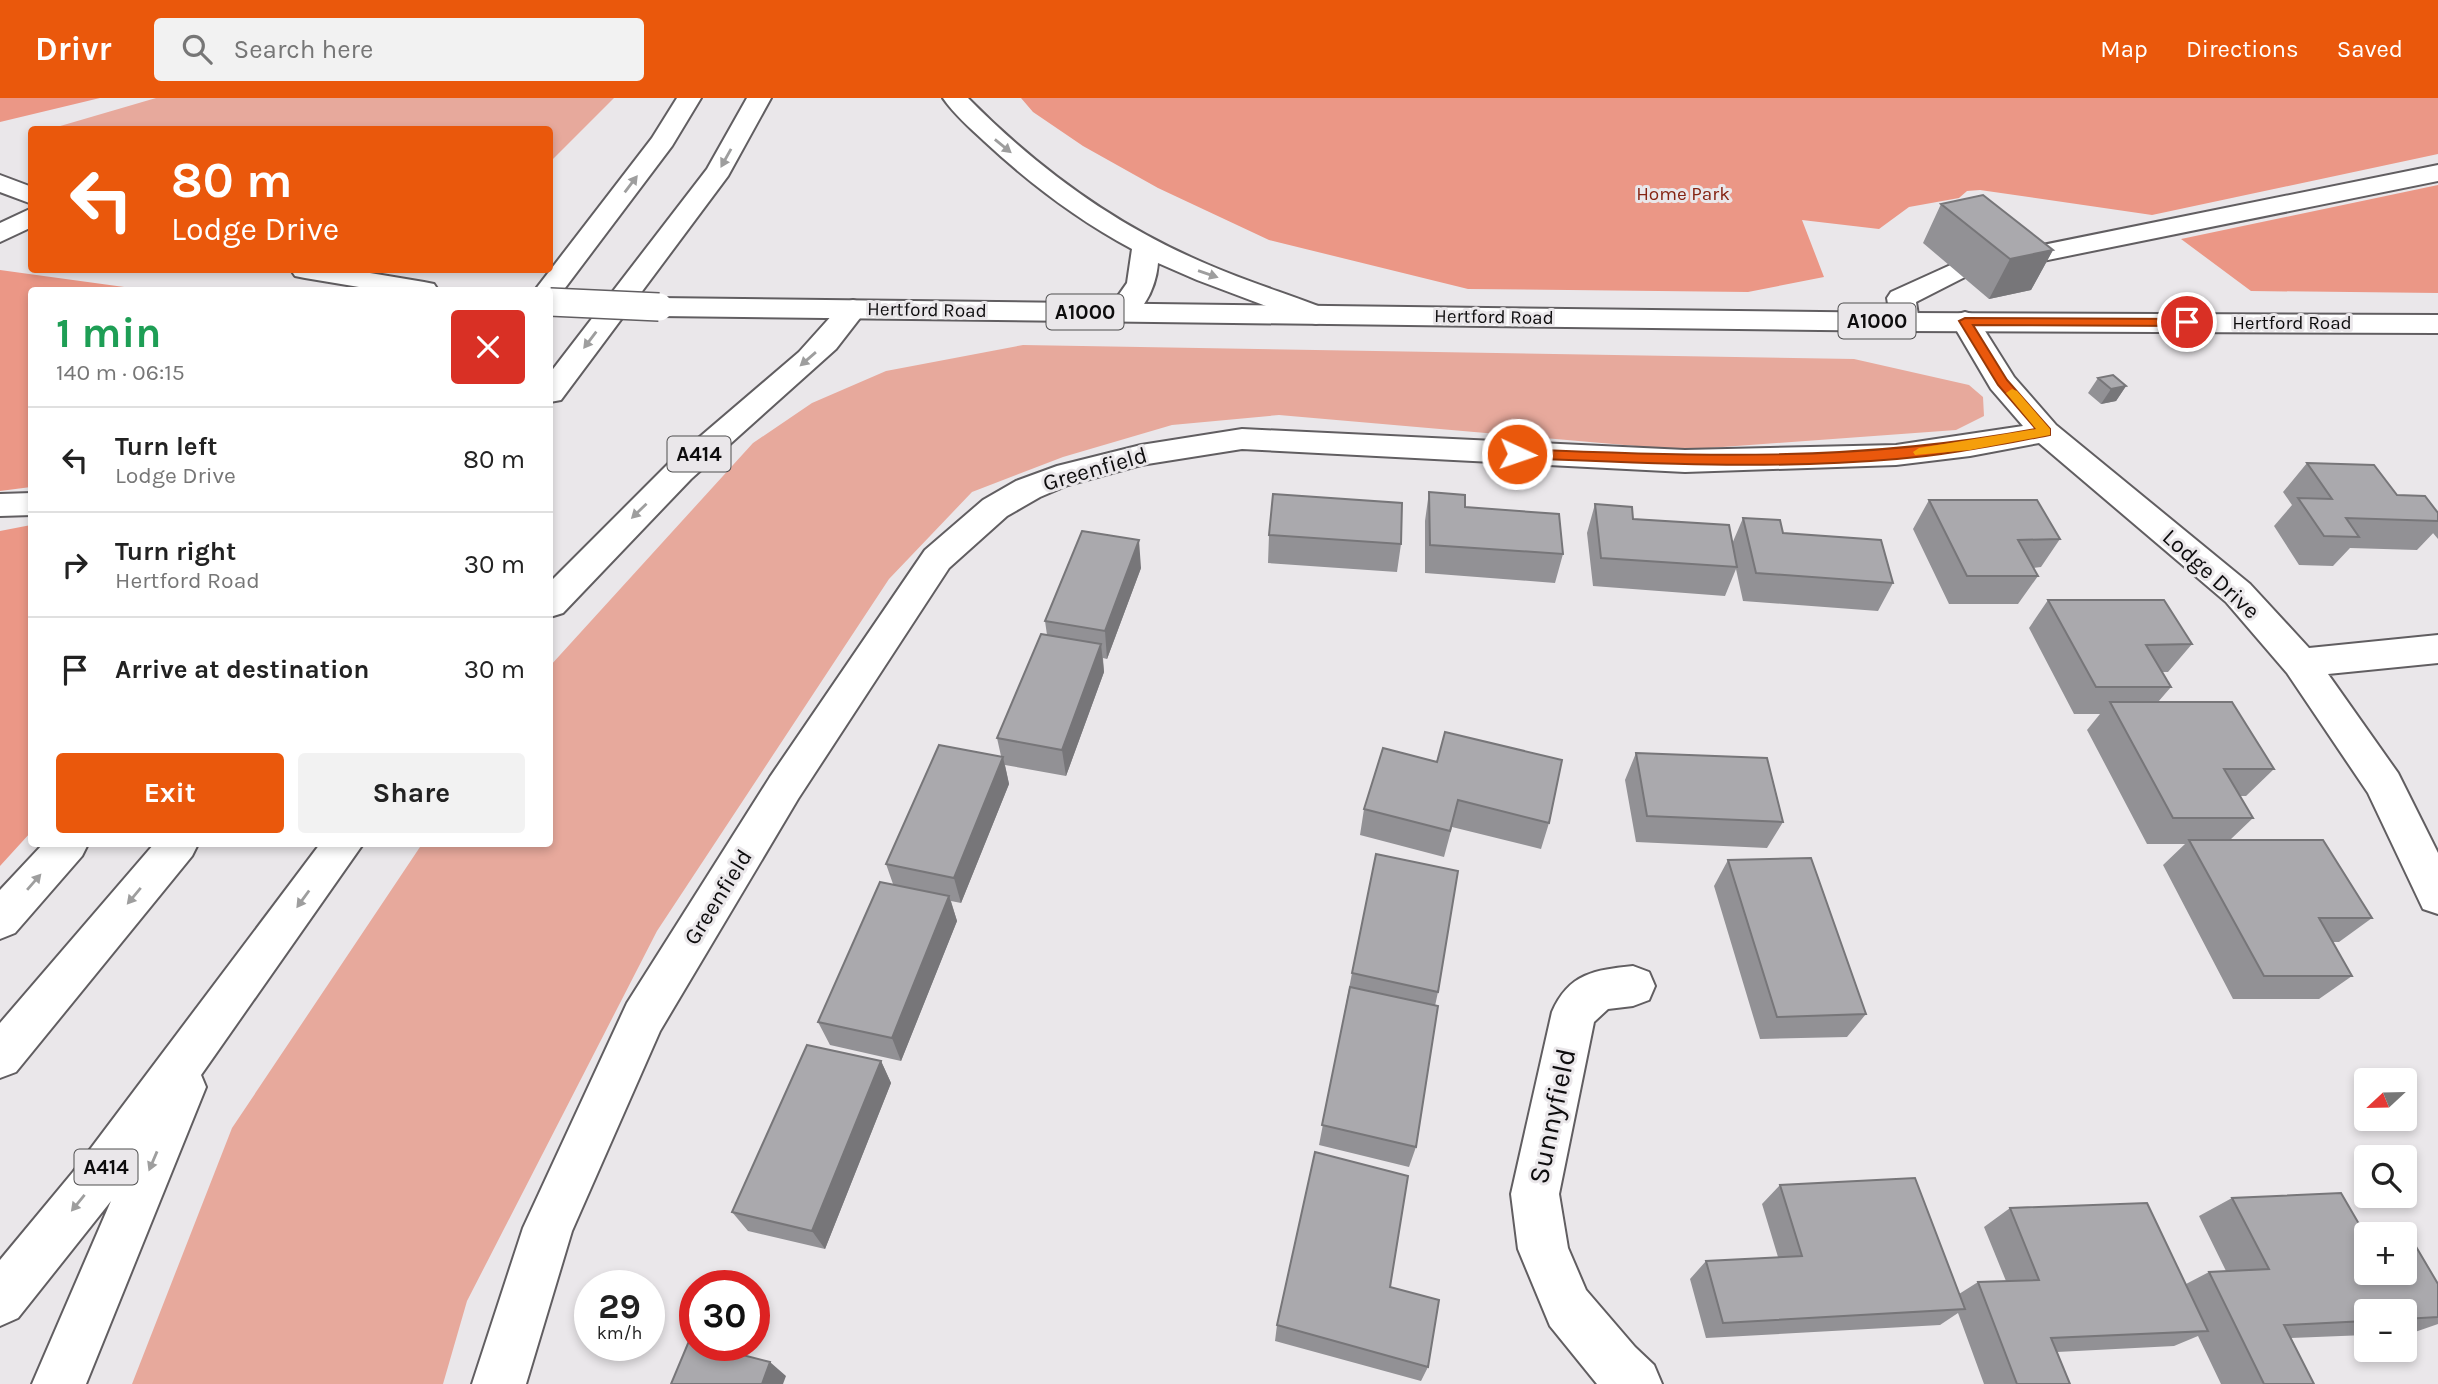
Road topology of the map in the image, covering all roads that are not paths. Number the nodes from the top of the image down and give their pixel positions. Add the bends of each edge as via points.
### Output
1 (689, 98) edge
2 (759, 98) edge
3 (955, 98) edge
4 (2438, 173) edge
5 (17, 198) edge
6 (0, 234) edge
7 (590, 239) junction
8 (1146, 246) junction
9 (1997, 262) edge
10 (553, 268) edge
11 (1955, 271) dead end
12 (323, 273) edge
13 (546, 273) edge
14 (406, 287) edge
15 (528, 287) edge
16 (551, 287) edge
17 (553, 302) edge
18 (853, 309) junction
19 (1119, 313) junction
20 (1316, 315) junction
21 (1965, 321) junction
22 (1905, 322) junction
23 (2438, 324) edge
24 (553, 389) edge
25 (2045, 432) junction
26 (28, 503) edge
27 (0, 505) edge
28 (553, 601) edge
29 (2438, 649) edge
30 (2300, 663) junction
31 (65, 847) edge
32 (175, 847) edge
33 (341, 847) edge
34 (2438, 896) edge
35 (0, 920) edge
36 (1633, 986) dead end
37 (207, 1030) junction
38 (0, 1057) edge
39 (0, 1300) edge
40 (59, 1384) edge
41 (499, 1384) edge
42 (1635, 1384) edge

7 -> 1 main road
2 -> 24 main road via 719,171
3 -> 8 main road via 987,134 1064,195
4 - 9 main road
5 - 6 main road
7 - 10 main road
7 - 16 main road
8 - 19 main road via 1142,286
8 -> 20 main road via 1193,269
11 - 22 main road via 1901,298
12 - 14 main road
13 - 15 main road
17 - 18 main road, Hertford Road / A1000, bridge
18 - 19 main road, Hertford Road / A1000
18 -> 28 main road, A414 via 838,332 723,431
19 - 20 main road, Hertford Road / A1000
20 - 22 main road, Hertford Road / A1000
21 - 22 main road, Hertford Road / A1000
21 - 23 main road, Hertford Road / A1000
21 - 25 main road, Lodge Drive via 2003,382
25 - 30 main road, Lodge Drive via 2238,593
25 - 41 main road, Greenfield via 1896,455 1685,461 1242,439 1093,466 1028,489 995,508 937,559 784,788 643,1018 548,1228
26 - 27 main road
29 - 30 main road
30 - 34 main road, Lodge Drive via 2384,784
35 -> 31 main road
32 -> 38 main road
33 -> 37 main road, A414
36 - 42 main road, Sunnyfield via 1597,990 1574,1012 1535,1194 1543,1249 1568,1308
37 -> 39 main road, A414 via 90,1189
37 -> 40 main road

